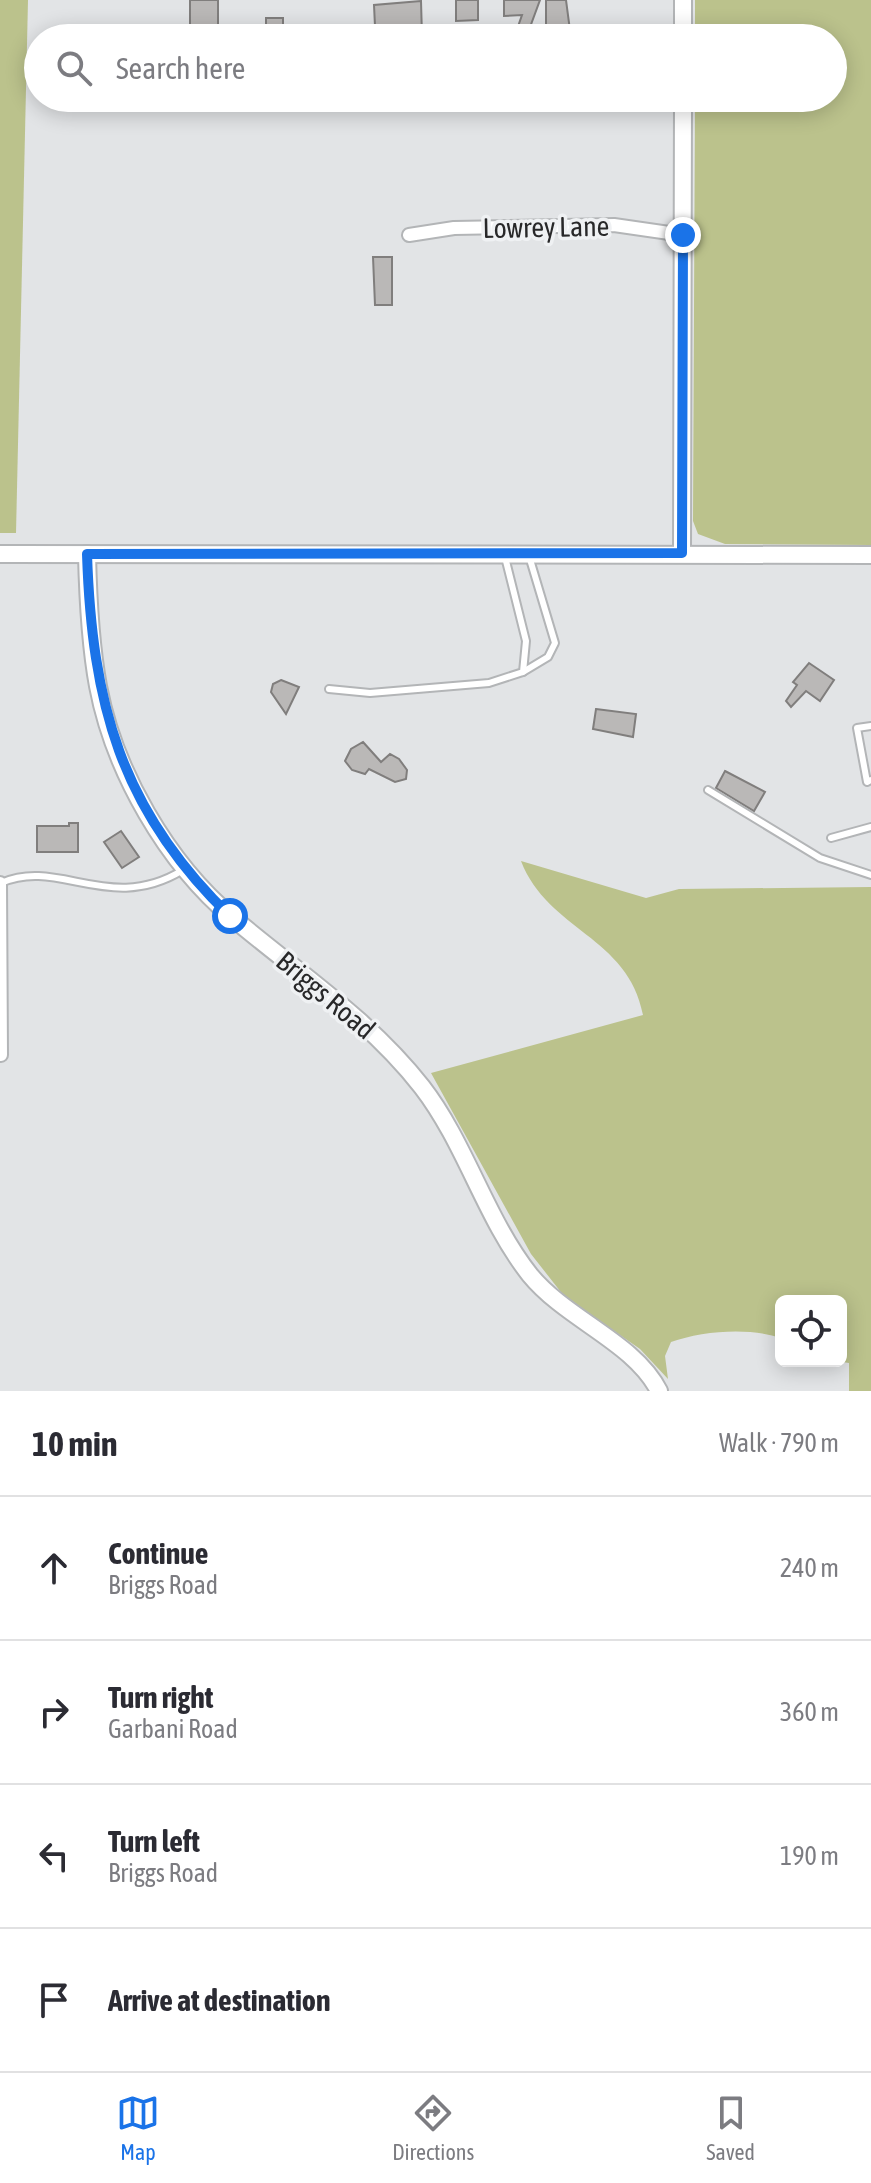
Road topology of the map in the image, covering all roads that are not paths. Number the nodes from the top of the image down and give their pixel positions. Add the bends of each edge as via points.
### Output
1 (683, 0) edge
2 (683, 24) edge
3 (683, 112) edge
4 (409, 235) dead end
5 (683, 235) junction
6 (504, 553) junction
7 (528, 553) junction
8 (682, 553) junction
9 (0, 554) edge
10 (87, 554) junction
11 (871, 555) edge
12 (523, 672) junction
13 (329, 689) dead end
14 (871, 726) edge
15 (871, 780) edge
16 (708, 790) dead end
17 (871, 827) edge
18 (831, 838) dead end
19 (185, 869) junction
20 (871, 875) edge
21 (0, 883) edge
22 (1, 1055) edge
23 (659, 1391) edge

1 - 2 street
3 - 5 street
4 - 5 street, Lowrey Lane via 454,228 614,225
5 - 8 street
6 - 7 street
6 - 10 street
6 - 12 lane via 526,641
7 - 8 street
7 - 12 lane via 555,643 548,657
8 - 11 street
9 - 10 street
10 - 19 street, Briggs Road via 92,648 112,736 148,811
12 - 13 lane via 489,683 370,693
14 - 15 lane via 857,728 867,782
16 - 20 lane via 820,858
17 - 18 lane
19 - 21 lane via 154,886 131,889 30,878
19 - 23 street, Briggs Road via 230,916 333,996 397,1058 443,1117 530,1275 582,1323 636,1360
21 - 22 street

